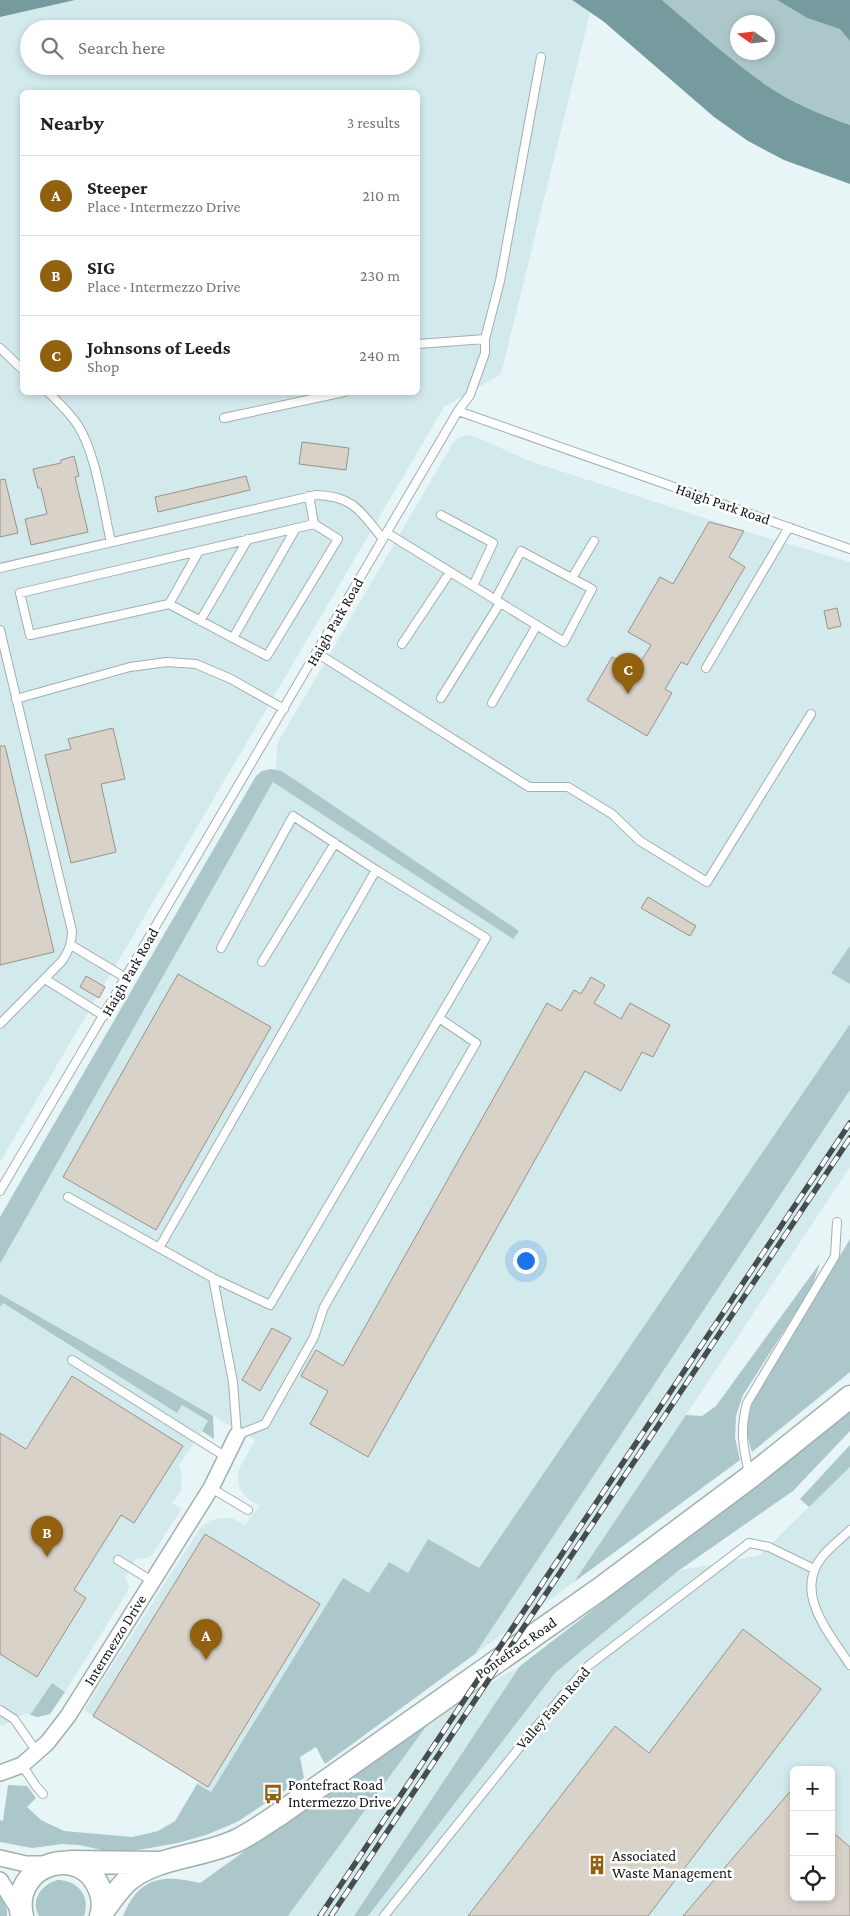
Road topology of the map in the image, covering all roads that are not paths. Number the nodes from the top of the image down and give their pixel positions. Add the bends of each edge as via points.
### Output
1 (541, 57) dead end
2 (485, 339) junction
3 (420, 344) edge
4 (0, 348) edge
5 (20, 367) edge
6 (51, 395) edge
7 (330, 395) edge
8 (458, 412) junction
9 (224, 418) dead end
10 (309, 496) junction
11 (442, 515) dead end
12 (314, 524) junction
13 (789, 527) junction
14 (296, 528) junction
15 (385, 536) junction
16 (248, 539) junction
17 (594, 541) dead end
18 (111, 542) junction
19 (850, 549) edge
20 (199, 551) junction
21 (0, 568) edge
22 (450, 572) junction
23 (572, 578) junction
24 (473, 586) junction
25 (498, 601) junction
26 (169, 604) junction
27 (200, 621) junction
28 (537, 625) junction
29 (0, 630) edge
30 (233, 638) junction
31 (402, 644) dead end
32 (317, 653) junction
33 (706, 668) dead end
34 (441, 698) dead end
35 (16, 699) junction
36 (492, 703) dead end
37 (284, 709) junction
38 (811, 714) dead end
39 (335, 843) junction
40 (376, 870) junction
41 (71, 946) junction
42 (221, 948) dead end
43 (262, 962) dead end
44 (126, 978) junction
45 (45, 979) junction
46 (104, 1016) junction
47 (439, 1018) junction
48 (0, 1024) edge
49 (0, 1191) edge
50 (68, 1197) dead end
51 (837, 1222) dead end
52 (159, 1248) junction
53 (213, 1278) junction
54 (72, 1360) dead end
55 (850, 1397) edge
56 (237, 1435) junction
57 (226, 1457) junction
58 (750, 1478) junction
59 (210, 1488) junction
60 (248, 1510) dead end
61 (850, 1530) edge
62 (118, 1560) dead end
63 (814, 1569) junction
64 (152, 1581) junction
65 (850, 1665) edge
66 (0, 1710) edge
67 (37, 1752) junction
68 (22, 1765) junction
69 (0, 1773) edge
70 (44, 1794) dead end
71 (0, 1858) edge
72 (56, 1863) junction
73 (161, 1863) junction
74 (0, 1880) edge
75 (102, 1914) edge
76 (21, 1915) edge
77 (384, 1916) edge

1 - 2 lane via 500,281
2 - 3 lane
2 - 8 lane via 479,373 470,395
4 - 5 lane
6 - 18 lane via 77,424 90,449
7 - 9 lane
8 - 13 lane, Haigh Park Road
8 - 15 lane, Haigh Park Road
10 - 12 lane
10 - 15 lane via 331,495 346,500
10 - 18 lane
11 - 24 lane via 493,544
12 - 14 lane
12 - 30 lane via 338,538 268,656
13 - 19 lane, Haigh Park Road
13 - 33 lane
14 - 16 lane
14 - 30 lane
15 - 22 lane
15 - 32 lane, Haigh Park Road
16 - 20 lane
16 - 27 lane
17 - 23 lane
18 - 21 lane
20 - 26 lane
20 - 26 lane via 20,593 30,635
22 - 24 lane
22 - 31 lane
23 - 25 lane via 521,551
23 - 28 lane via 592,589 564,642
24 - 25 lane
25 - 28 lane
25 - 34 lane
26 - 27 lane
27 - 30 lane
28 - 36 lane
29 - 35 lane
32 - 37 lane, Haigh Park Road
32 - 38 lane via 529,787 568,787 612,814 640,842 707,882
35 - 37 lane via 130,667 167,662 196,664 231,679
35 - 41 lane via 72,932
37 - 44 lane, Haigh Park Road
39 - 40 lane
39 - 42 lane via 293,816
39 - 43 lane
40 - 47 lane via 486,938
40 - 52 lane
41 - 44 lane
41 - 45 lane
44 - 46 lane, Haigh Park Road
45 - 46 lane
45 - 48 lane
46 - 49 lane, Haigh Park Road
47 - 53 lane via 270,1305
47 - 56 lane via 476,1043 324,1307 314,1338 265,1424
50 - 52 lane
51 - 58 lane via 835,1256 747,1403 742,1420 742,1443
52 - 53 lane
53 - 56 lane via 233,1382
54 - 57 lane
55 - 58 main road, Pontefract Road
56 - 57 street, Intermezzo Drive
57 - 59 street, Intermezzo Drive
58 - 73 main road, Pontefract Road via 600,1589 284,1811 238,1840
59 - 60 lane
59 - 64 street, Intermezzo Drive
61 - 63 lane via 822,1556
62 - 64 lane
63 - 65 lane via 811,1598
63 - 77 lane, Valley Farm Road via 769,1547 749,1543 588,1666
64 - 67 street, Intermezzo Drive via 68,1716
66 - 67 lane via 14,1719
67 - 68 street, Intermezzo Drive
68 - 69 street, Intermezzo Drive
68 - 70 lane
71 - 72 street via 26,1864
72 - 73 main road, Pontefract Road
72 - 75 main road via 77,1865 89,1872 103,1897
72 - 76 main road via 38,1870 29,1878 20,1901
73 - 75 main road, Pontefract Road via 127,1882
74 - 76 street

